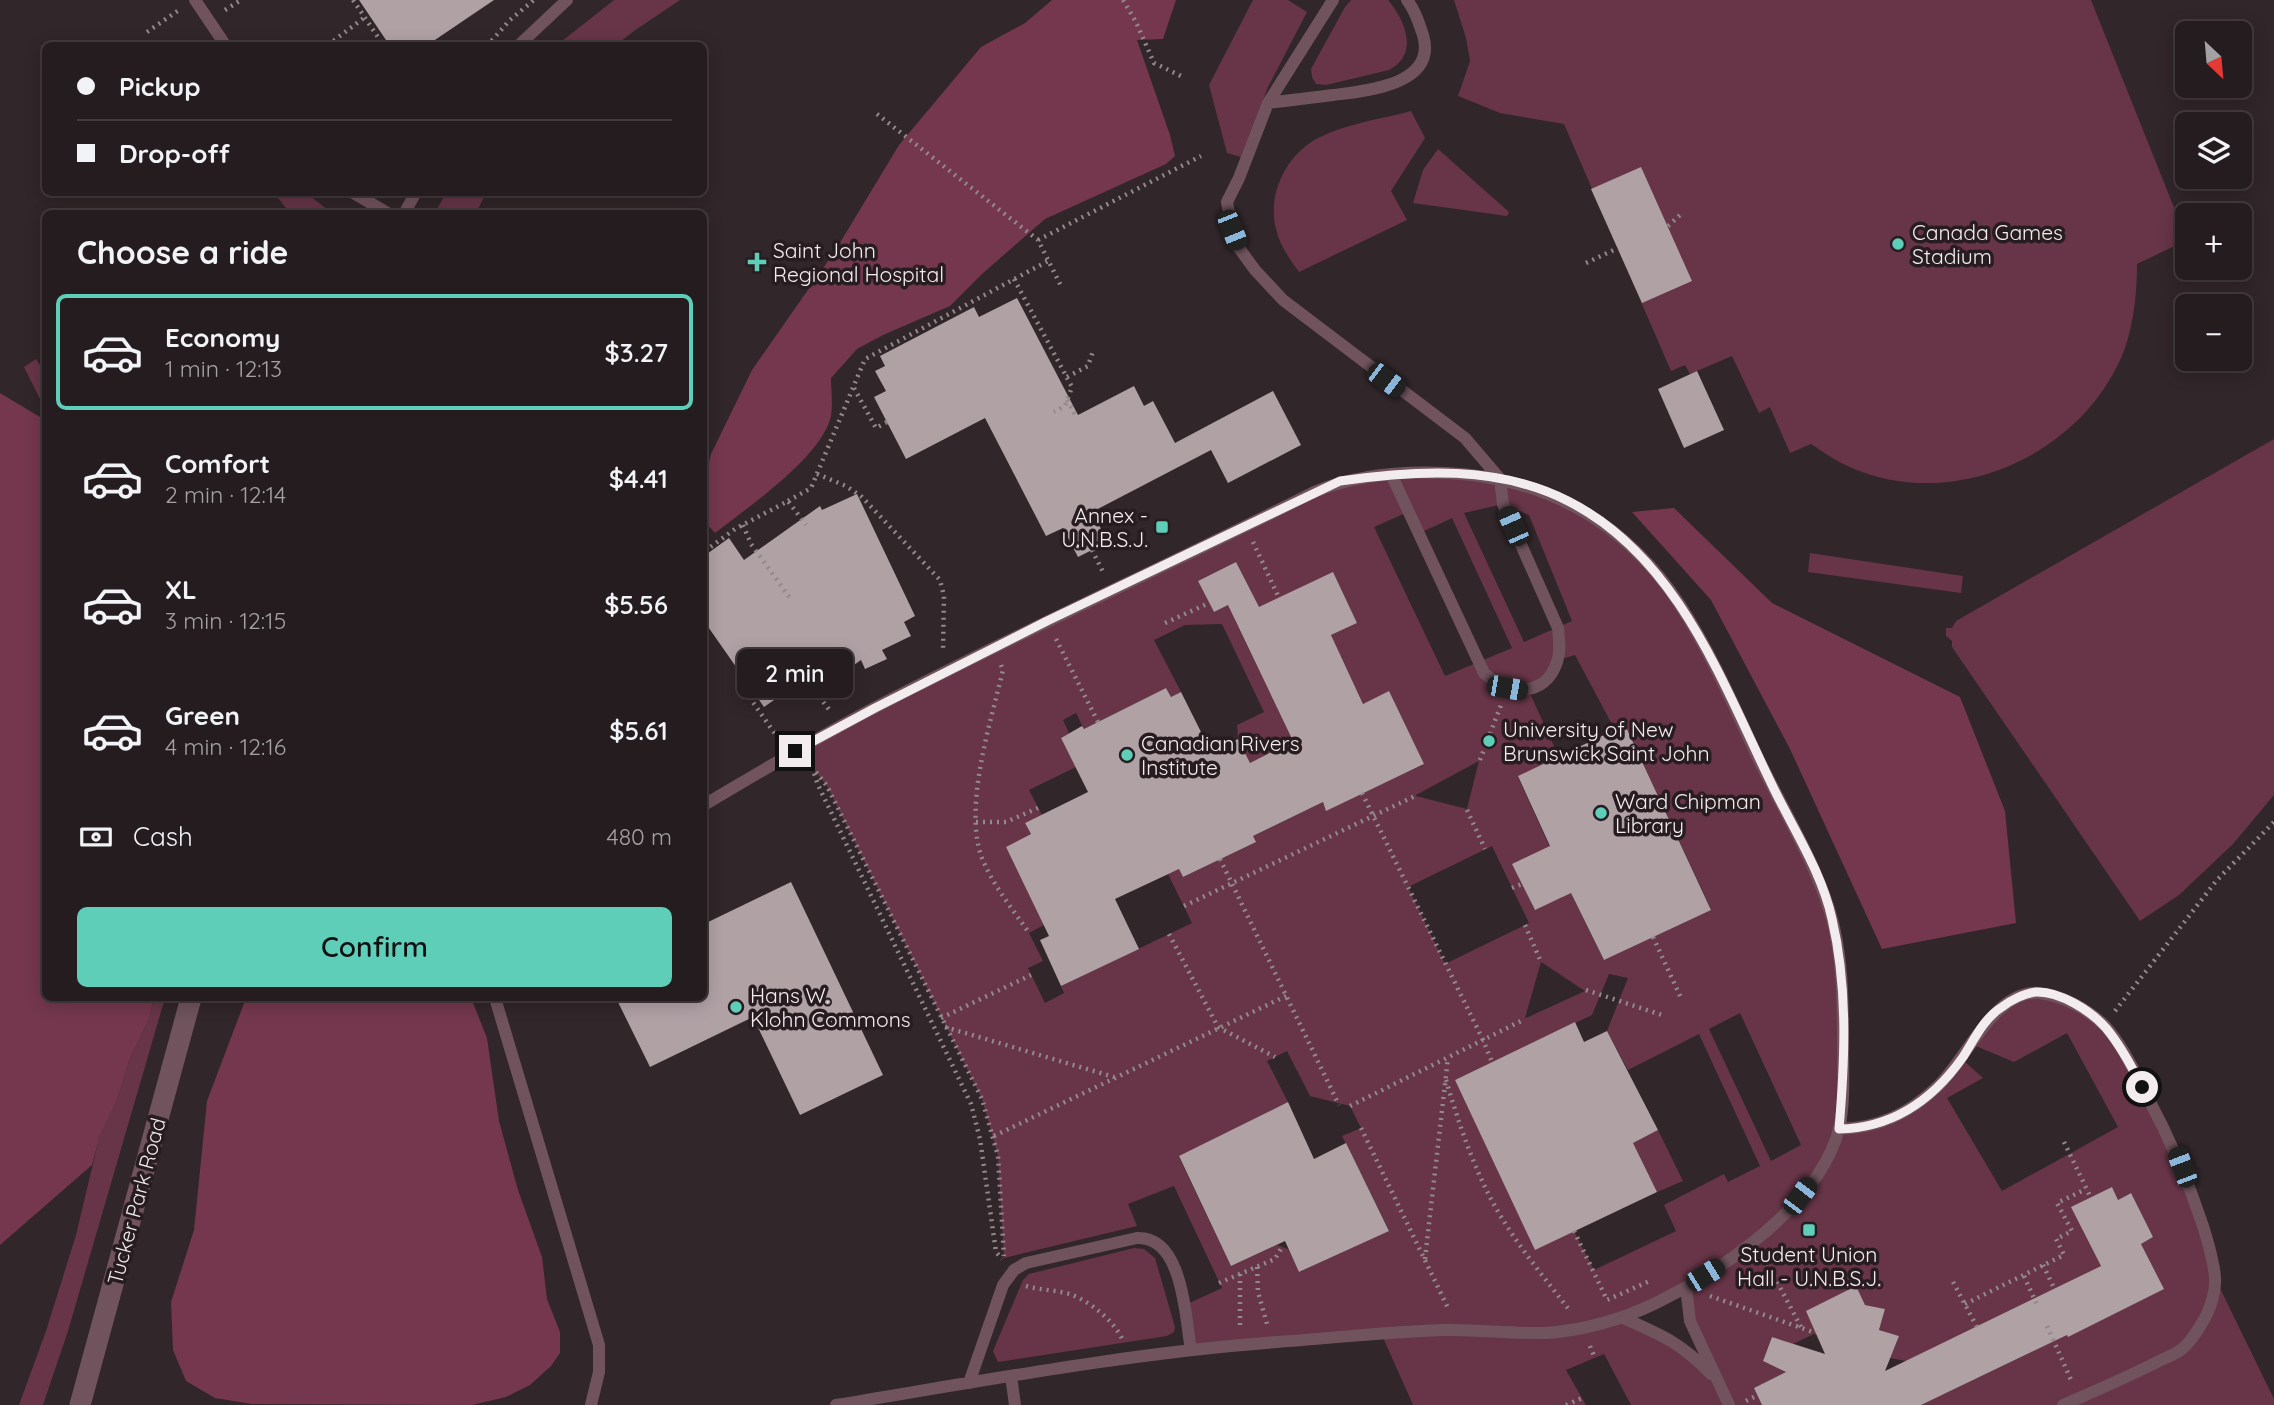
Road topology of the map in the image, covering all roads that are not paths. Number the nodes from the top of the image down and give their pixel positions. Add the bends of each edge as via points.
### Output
1 (567, 0) edge
2 (1333, 0) edge
3 (1407, 0) edge
4 (190, 3) edge
5 (223, 42) edge
6 (521, 42) edge
7 (1268, 103) junction
8 (359, 196) edge
9 (382, 210) edge
10 (1391, 474) junction
11 (1500, 479) junction
12 (707, 804) edge
13 (190, 1001) edge
14 (496, 1001) edge
15 (1839, 1129) junction
16 (1686, 1287) junction
17 (1623, 1318) junction
18 (1191, 1350) junction
19 (1012, 1376) junction
20 (1718, 1382) junction
21 (969, 1383) junction
22 (80, 1405) edge
23 (591, 1405) edge
24 (836, 1405) edge
25 (1015, 1405) edge
26 (1729, 1405) edge
27 (2063, 1405) edge

1 - 6 lane
2 - 7 lane
3 - 7 lane via 1425,42 1421,61 1409,75 1374,90
4 - 5 lane
7 - 11 lane via 1227,201 1239,248 1283,300 1465,438
8 - 9 lane
10 - 11 lane
10 - 11 lane via 1478,662 1495,683 1522,691 1552,674 1560,645 1558,628 1503,504
10 - 12 lane via 1340,481 1047,621 795,751
11 - 15 lane via 1569,502 1634,550 1680,605 1718,673 1819,880 1832,917 1843,1006
13 - 22 street, Tucker Park Road
14 - 23 lane via 599,1345 599,1372
15 - 16 lane via 1821,1170 1782,1218
15 - 27 lane via 1879,1125 1917,1103 1962,1059 2000,1007 2018,998 2036,992 2055,996 2082,1008 2104,1026 2132,1066 2175,1150 2216,1278 2206,1316 2182,1349
16 - 17 lane
16 - 20 lane via 1690,1321
17 - 18 lane via 1543,1333 1381,1333
17 - 20 lane via 1670,1338
18 - 19 lane
18 - 21 lane via 1171,1258 1149,1238 1137,1238 1026,1263 1014,1270 1003,1285
19 - 21 lane
19 - 25 lane
20 - 26 lane
21 - 24 lane

